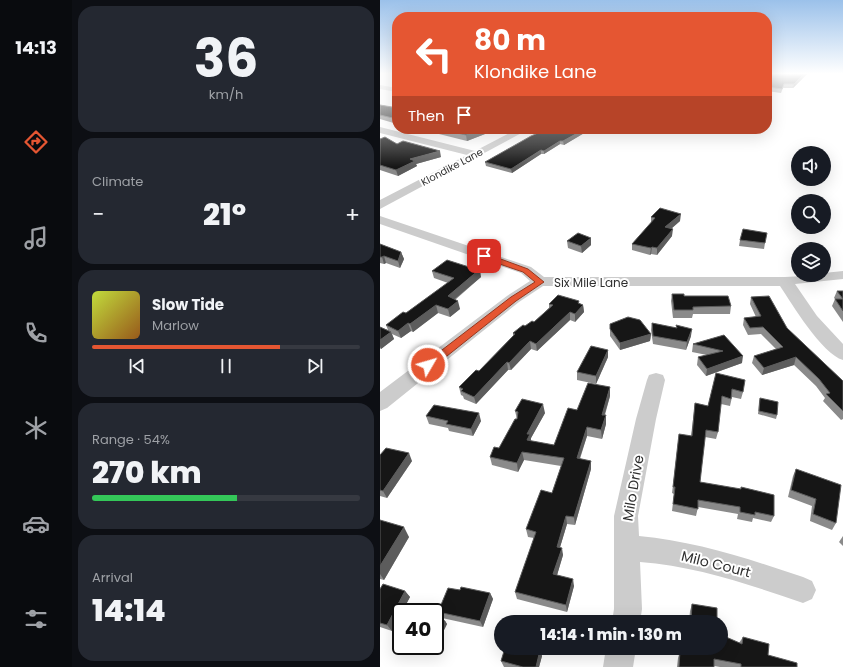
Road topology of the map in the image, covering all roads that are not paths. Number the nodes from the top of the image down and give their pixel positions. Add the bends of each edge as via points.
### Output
1 (382, 132) edge
2 (514, 134) edge
3 (476, 154) junction
4 (380, 205) edge
5 (380, 220) edge
6 (843, 275) edge
7 (785, 281) junction
8 (540, 282) junction
9 (843, 354) edge
10 (656, 380) dead end
11 (380, 403) edge
12 (627, 548) junction
13 (803, 590) dead end
14 (627, 615) edge
15 (620, 655) edge
16 (618, 667) edge

1 - 3 street
2 - 3 street, Klondike Lane
3 - 4 street, Klondike Lane
5 - 8 street via 526,270
6 - 7 street, Six Mile Lane
7 - 8 street, Six Mile Lane
7 - 9 street via 810,320
8 - 11 street, Six Mile Lane via 514,299
10 - 12 street, Milo Drive via 626,516
12 - 13 street, Milo Court via 664,551 737,568
12 - 14 street, Milo Drive
15 - 16 street

